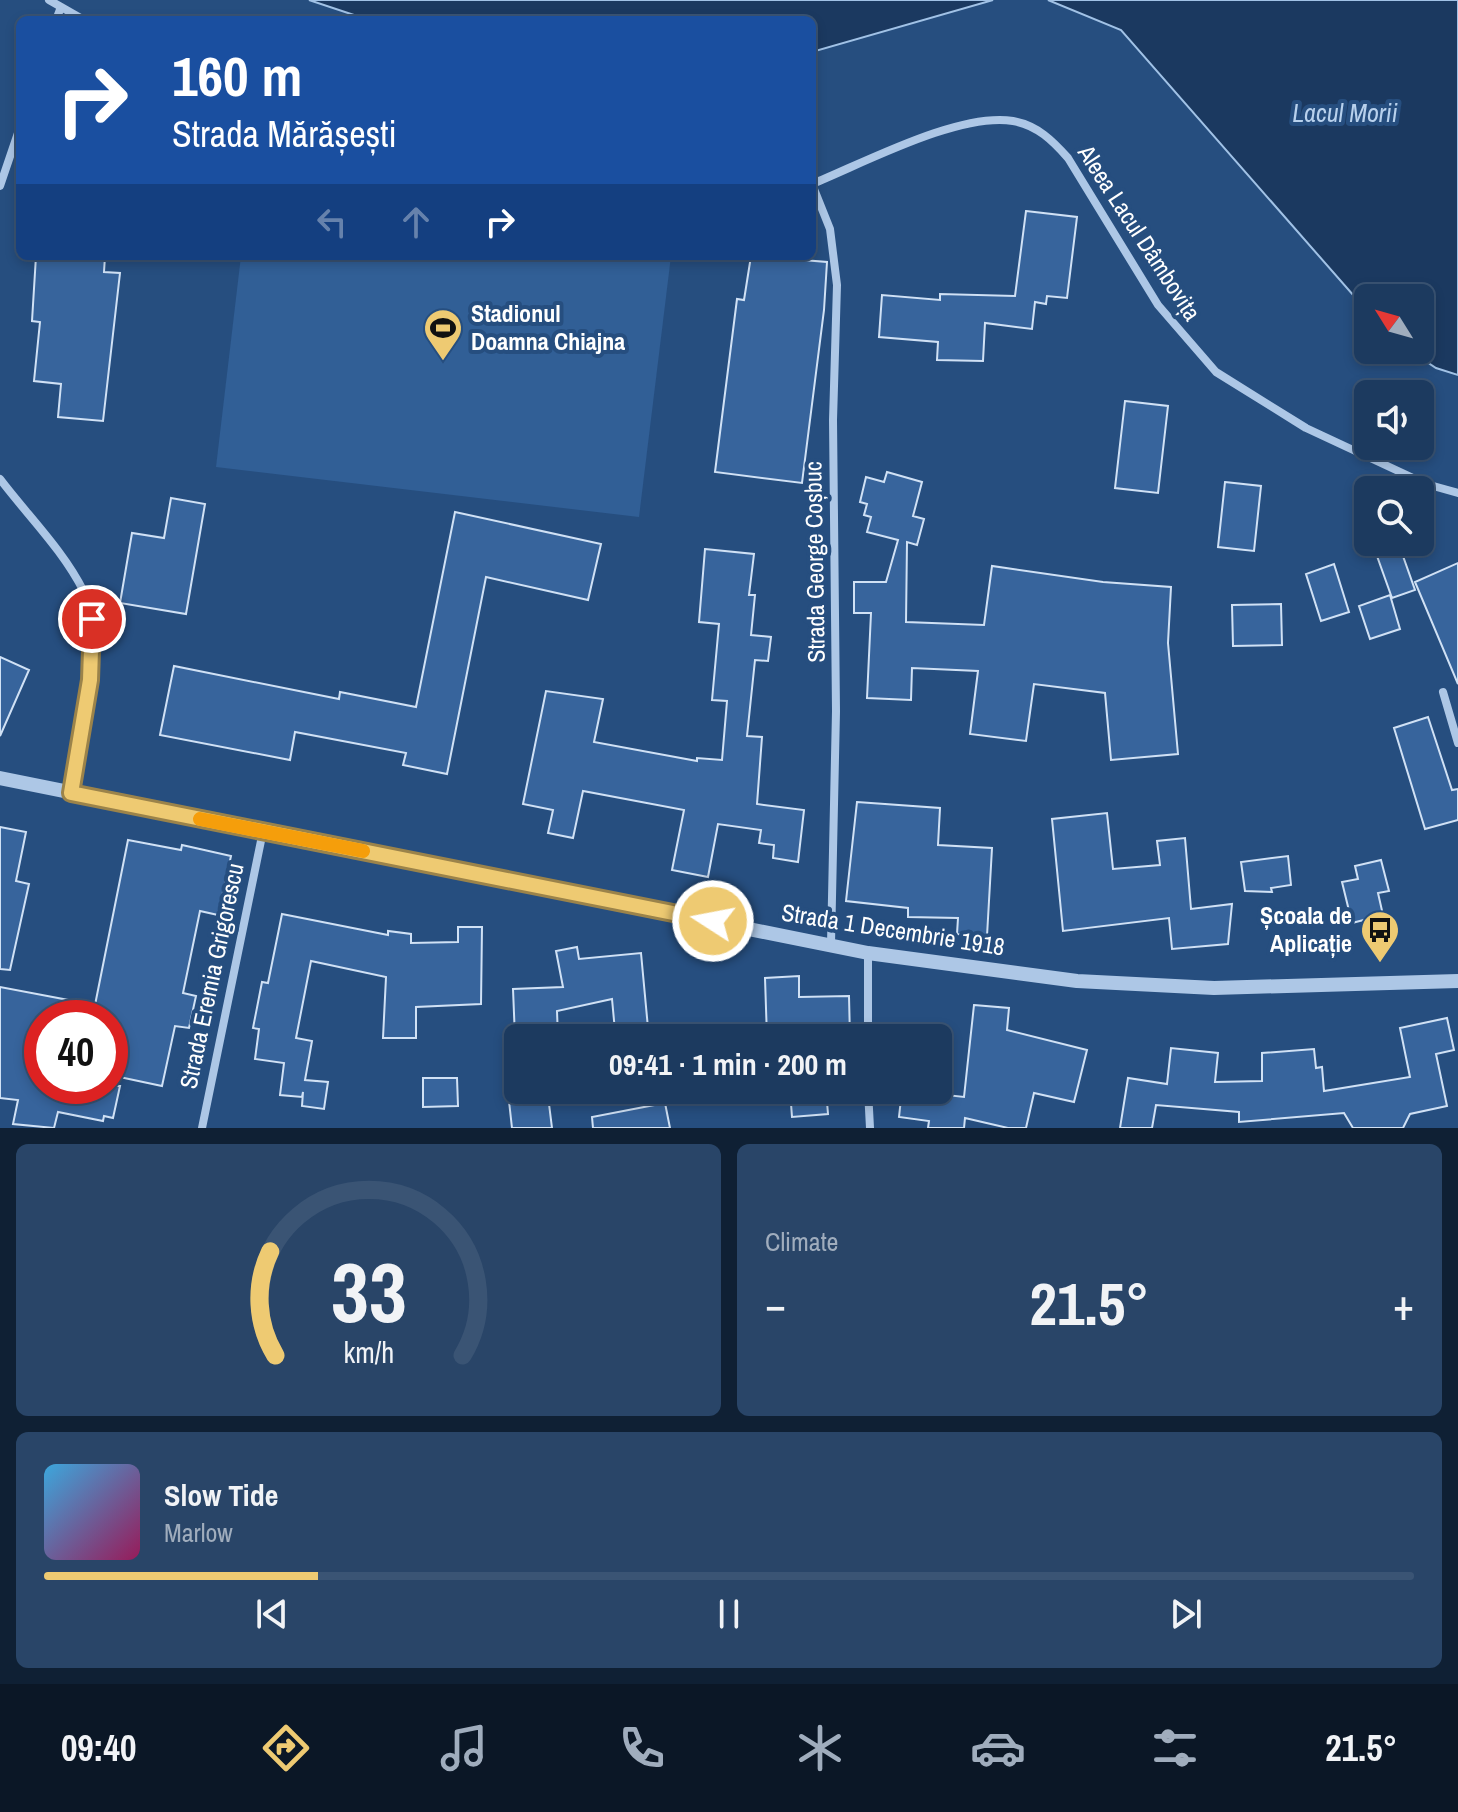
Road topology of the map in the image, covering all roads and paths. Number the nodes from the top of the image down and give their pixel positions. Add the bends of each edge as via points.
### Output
1 (49, 0) edge
2 (61, 7) junction
3 (58, 16) edge
4 (77, 16) edge
5 (16, 139) edge
6 (816, 182) edge
7 (0, 186) edge
8 (816, 194) edge
9 (0, 479) edge
10 (1458, 493) edge
11 (1443, 692) dead end
12 (1458, 743) edge
13 (0, 778) edge
14 (71, 793) junction
15 (263, 831) junction
16 (831, 944) junction
17 (868, 953) junction
18 (1458, 981) edge
19 (868, 1024) edge
20 (869, 1104) edge
21 (202, 1128) edge
22 (870, 1128) edge

1 - 2 street
2 - 3 street
2 - 4 street
5 - 7 street
6 - 10 street, Aleea Lacul Dâmbovița via 955,126 997,119 1032,127 1068,158 1158,305 1216,372 1306,428 1426,484
8 - 16 street, Strada George Coșbuc via 830,229 837,285
9 - 14 street via 67,565 85,594 92,619 90,680
11 - 12 street
13 - 14 street, Strada 1 Decembrie 1918
14 - 15 street, Strada 1 Decembrie 1918
15 - 16 street, Strada 1 Decembrie 1918
15 - 21 street, Strada Eremia Grigorescu
16 - 17 street, Strada 1 Decembrie 1918
17 - 18 street, Strada 1 Decembrie 1918 via 1077,981 1199,987
17 - 19 street
20 - 22 street

